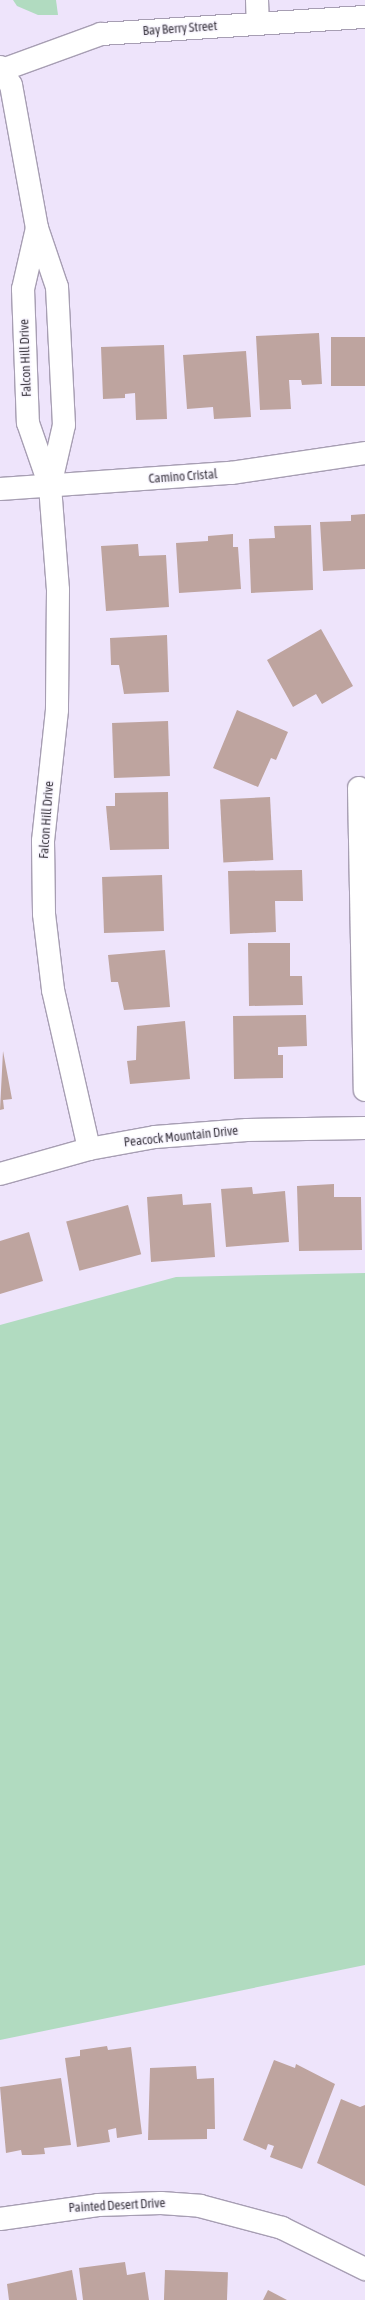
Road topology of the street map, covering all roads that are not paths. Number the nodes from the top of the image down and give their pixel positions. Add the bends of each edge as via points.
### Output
1 (257, 0) edge
2 (365, 17) edge
3 (258, 24) junction
4 (1, 68) edge
5 (37, 228) junction
6 (365, 452) edge
7 (50, 486) junction
8 (0, 488) edge
9 (359, 788) dead end
10 (365, 1090) edge
11 (365, 1128) edge
12 (89, 1149) junction
13 (0, 1174) edge
14 (0, 2219) edge
15 (365, 2269) edge

1 - 3 street
2 - 3 street, Bay Berry Street
3 - 4 street, Bay Berry Street via 100,34
4 - 5 street, Falcon Hill Drive via 11,84
5 - 7 street, Falcon Hill Drive via 57,287 64,425
5 - 7 street, Falcon Hill Drive via 23,289 28,423
6 - 7 street, Camino Cristal via 231,473
7 - 8 street, Camino Cristal
7 - 12 street, Falcon Hill Drive via 58,590 57,710 43,841 44,914 52,990
9 - 10 street
11 - 12 street, Peacock Mountain Drive via 246,1130 156,1138
12 - 13 street, Peacock Mountain Drive
14 - 15 street, Painted Desert Drive via 98,2205 161,2202 200,2206 289,2231

